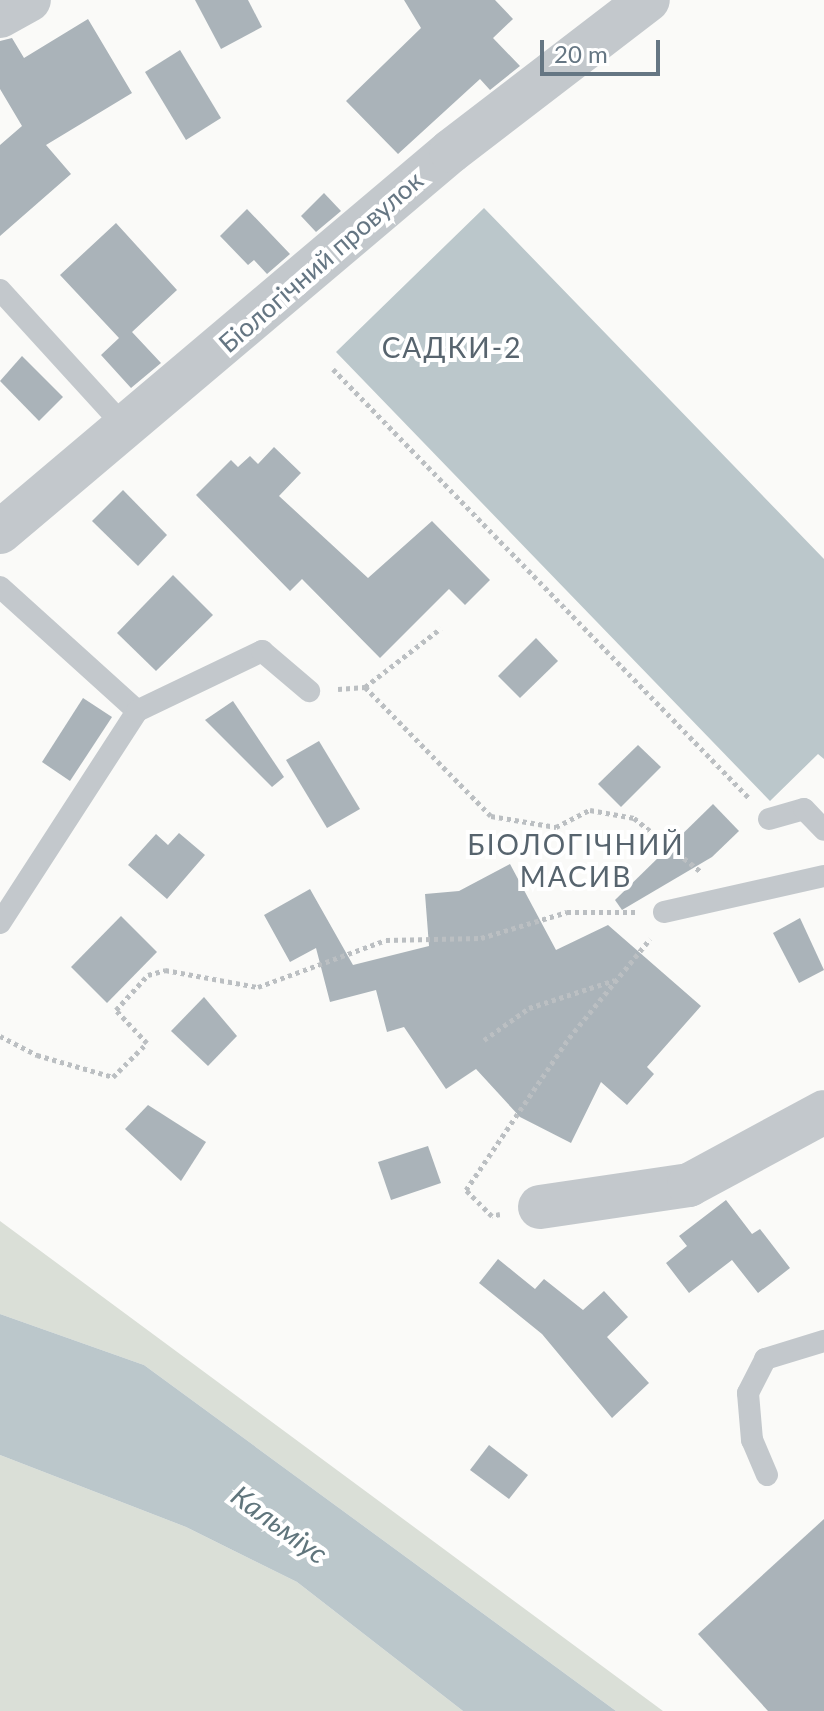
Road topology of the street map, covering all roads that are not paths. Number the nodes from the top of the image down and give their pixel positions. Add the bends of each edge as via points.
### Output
1 (29, 0) edge
2 (648, 0) edge
3 (0, 16) edge
4 (0, 290) edge
5 (127, 429) junction
6 (0, 532) edge
7 (0, 587) edge
8 (309, 691) dead end
9 (137, 711) junction
10 (769, 819) road end
11 (824, 830) edge
12 (824, 876) edge
13 (664, 912) road end
14 (0, 923) edge
15 (824, 1112) edge
16 (540, 1207) dead end
17 (824, 1341) edge
18 (767, 1475) dead end

1 - 3 street
2 - 5 street, Біологічний провулок via 451,151
4 - 5 lane
5 - 6 street, Біологічний провулок
7 - 9 lane
8 - 9 lane via 262,651
9 - 14 lane
10 - 11 lane via 804,809
12 - 13 lane
15 - 16 street via 689,1185
17 - 18 lane via 765,1359 748,1393 752,1440

